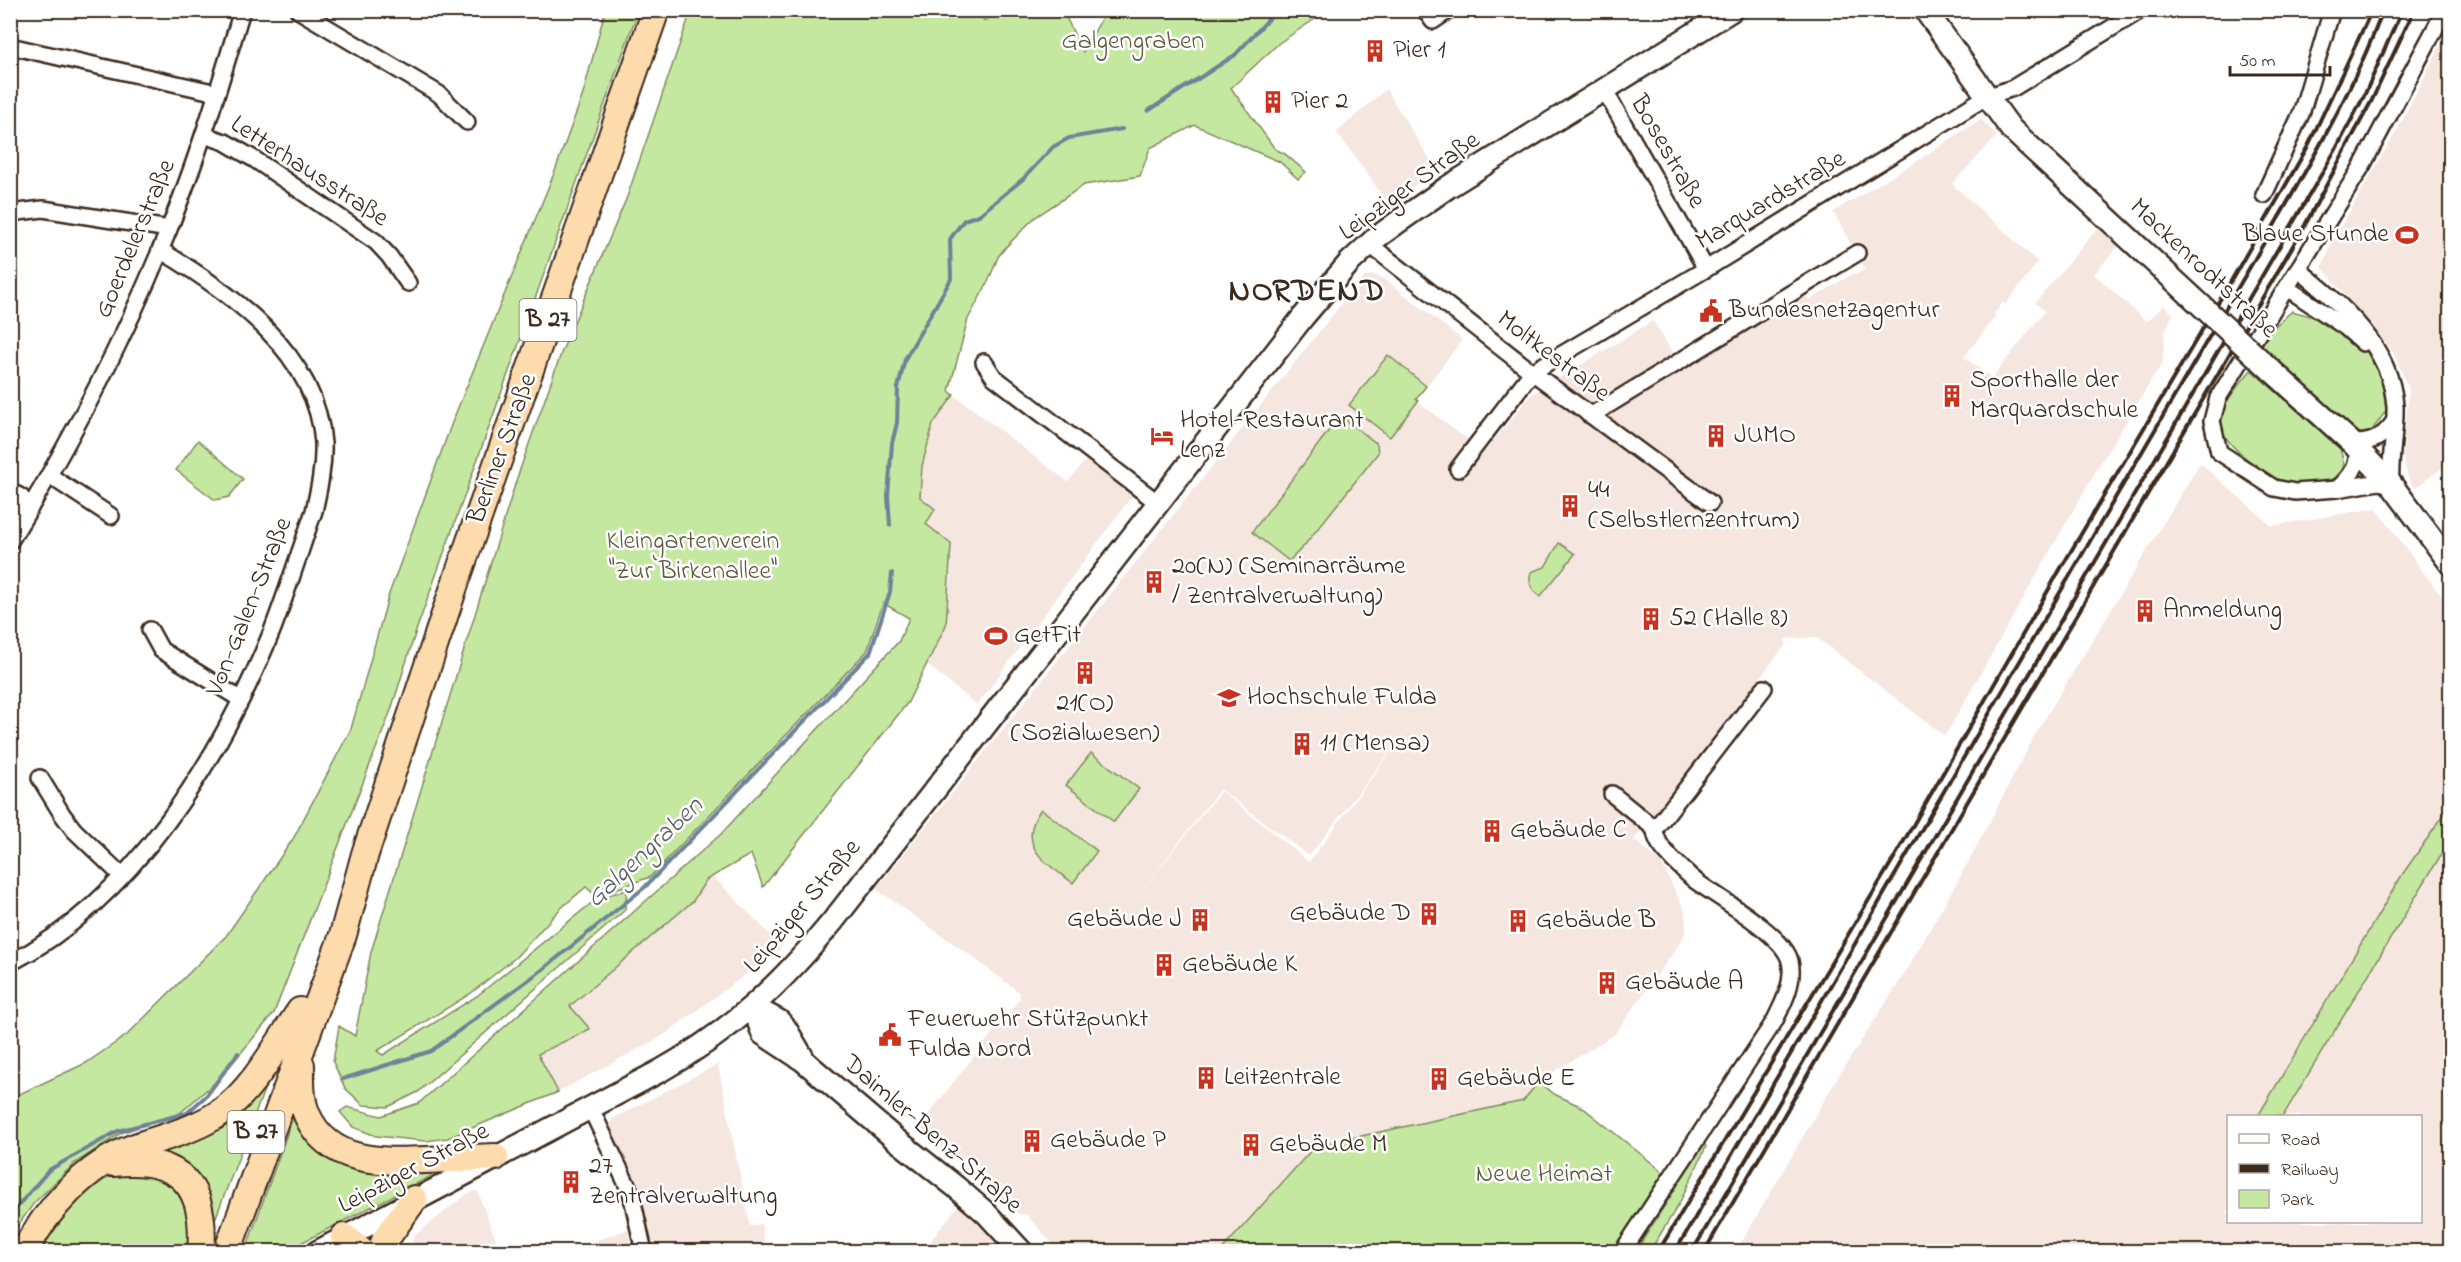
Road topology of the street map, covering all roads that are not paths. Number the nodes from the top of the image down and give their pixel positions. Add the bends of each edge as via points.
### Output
1 (242, 10) edge
2 (298, 10) edge
3 (656, 10) edge
4 (1425, 10) edge
5 (1449, 10) edge
6 (1732, 10) edge
7 (1924, 10) edge
8 (2141, 10) edge
9 (2332, 10) edge
10 (2445, 10) edge
11 (10, 46) edge
12 (1605, 91) junction
13 (217, 93) junction
14 (1986, 97) junction
15 (467, 123) dead end
16 (204, 135) junction
17 (2264, 195) dead end
18 (10, 213) edge
19 (169, 229) junction
20 (1370, 244) junction
21 (160, 250) junction
22 (1857, 253) dead end
23 (1706, 269) junction
24 (2299, 270) junction
25 (408, 283) dead end
26 (2287, 288) junction
27 (2381, 360) junction
28 (984, 362) dead end
29 (1532, 372) junction
30 (1588, 414) junction
31 (2394, 423) junction
32 (2354, 446) junction
33 (1458, 469) dead end
34 (50, 476) junction
35 (2391, 484) junction
36 (2337, 489) junction
37 (10, 491) edge
38 (1158, 503) junction
39 (1710, 503) dead end
40 (10, 505) edge
41 (30, 508) junction
42 (111, 516) dead end
43 (10, 541) edge
44 (2451, 563) edge
45 (150, 630) dead end
46 (1764, 688) dead end
47 (240, 699) junction
48 (40, 778) dead end
49 (1612, 794) dead end
50 (1655, 831) junction
51 (365, 854) junction
52 (122, 876) junction
53 (10, 963) edge
54 (753, 1007) junction
55 (300, 1011) junction
56 (301, 1053) junction
57 (590, 1107) junction
58 (495, 1157) junction
59 (101, 1164) junction
60 (414, 1199) junction
61 (353, 1244) edge
62 (24, 1251) edge
63 (201, 1251) edge
64 (209, 1251) edge
65 (227, 1251) edge
66 (317, 1251) edge
67 (381, 1251) edge
68 (644, 1251) edge
69 (1022, 1251) edge
70 (1622, 1251) edge

1 - 13 street, Goerdelerstraße
2 - 15 street via 439,94
3 - 51 highway, Berliner Straße / B 27
4 - 5 street via 1433,21
6 - 12 main road, Leipziger Straße
7 - 14 main road, Mackenrodtstraße
8 - 14 street, Marquardstraße via 2007,90
9 - 17 street via 2301,114
10 - 24 street via 2362,166
11 - 13 street
12 - 20 main road, Leipziger Straße via 1441,192
12 - 23 street, Bosestraße
13 - 16 street, Goerdelerstraße
14 - 23 street, Marquardstraße
14 - 32 main road, Mackenrodtstraße, bridge via 2011,129
16 - 19 street, Goerdelerstraße
16 - 25 street, Letterhausstraße via 254,159 376,242
18 - 19 street via 43,208
19 - 21 street, Goerdelerstraße
20 - 29 street, Moltkestraße
20 - 38 main road, Leipziger Straße via 1314,303
21 - 34 street, Goerdelerstraße via 107,368
21 - 47 street, Von-Galen-Straße via 229,296 280,345 302,375 321,423 323,467 314,511 271,632
22 - 30 street
23 - 29 street, Marquardstraße
24 - 26 street
24 - 27 street via 2366,333
26 - 27 street via 2345,327
26 - 36 street via 2218,398 2212,421 2214,438 2219,452 2274,488 2295,492
27 - 31 street via 2392,379
28 - 38 street via 994,378
29 - 30 street, Moltkestraße
29 - 33 street, Marquardstraße
30 - 39 street, Moltkestraße
31 - 32 street via 2383,436
31 - 35 street
32 - 35 main road, Mackenrodtstraße
32 - 36 street via 2358,457 2353,472
34 - 41 street, Goerdelerstraße
34 - 42 street
35 - 36 street via 2379,482
35 - 44 main road, Mackenrodtstraße
37 - 41 street
38 - 54 main road, Leipziger Straße via 833,921 777,986
40 - 41 street
41 - 43 street, Goerdelerstraße
45 - 47 street via 161,650
46 - 50 street
47 - 52 street, Von-Galen-Straße via 188,792
48 - 52 street via 75,830
49 - 50 street
50 - 70 street via 1662,848 1694,879 1777,941 1790,960 1790,986 1774,1022
51 - 55 highway, B 27 via 330,930
51 - 56 highway, B 27 via 343,935
52 - 53 street, Von-Galen-Straße via 74,923
54 - 57 main road, Leipziger Straße via 684,1058
54 - 69 main road, Daimler-Benz-Straße via 779,1021 804,1060 986,1213
55 - 59 highway via 242,1094 222,1112
55 - 64 highway, B 27 via 234,1195
56 - 58 highway via 301,1094 306,1114 317,1132 337,1150 383,1162
56 - 65 highway, B 27
57 - 58 main road, Leipziger Straße
57 - 68 street via 631,1193
58 - 60 main road, Leipziger Straße
59 - 62 highway via 53,1208
59 - 63 highway via 155,1162 175,1171 200,1205
60 - 61 main road, Leipziger Straße
60 - 67 highway
61 - 66 main road, Leipziger Straße

